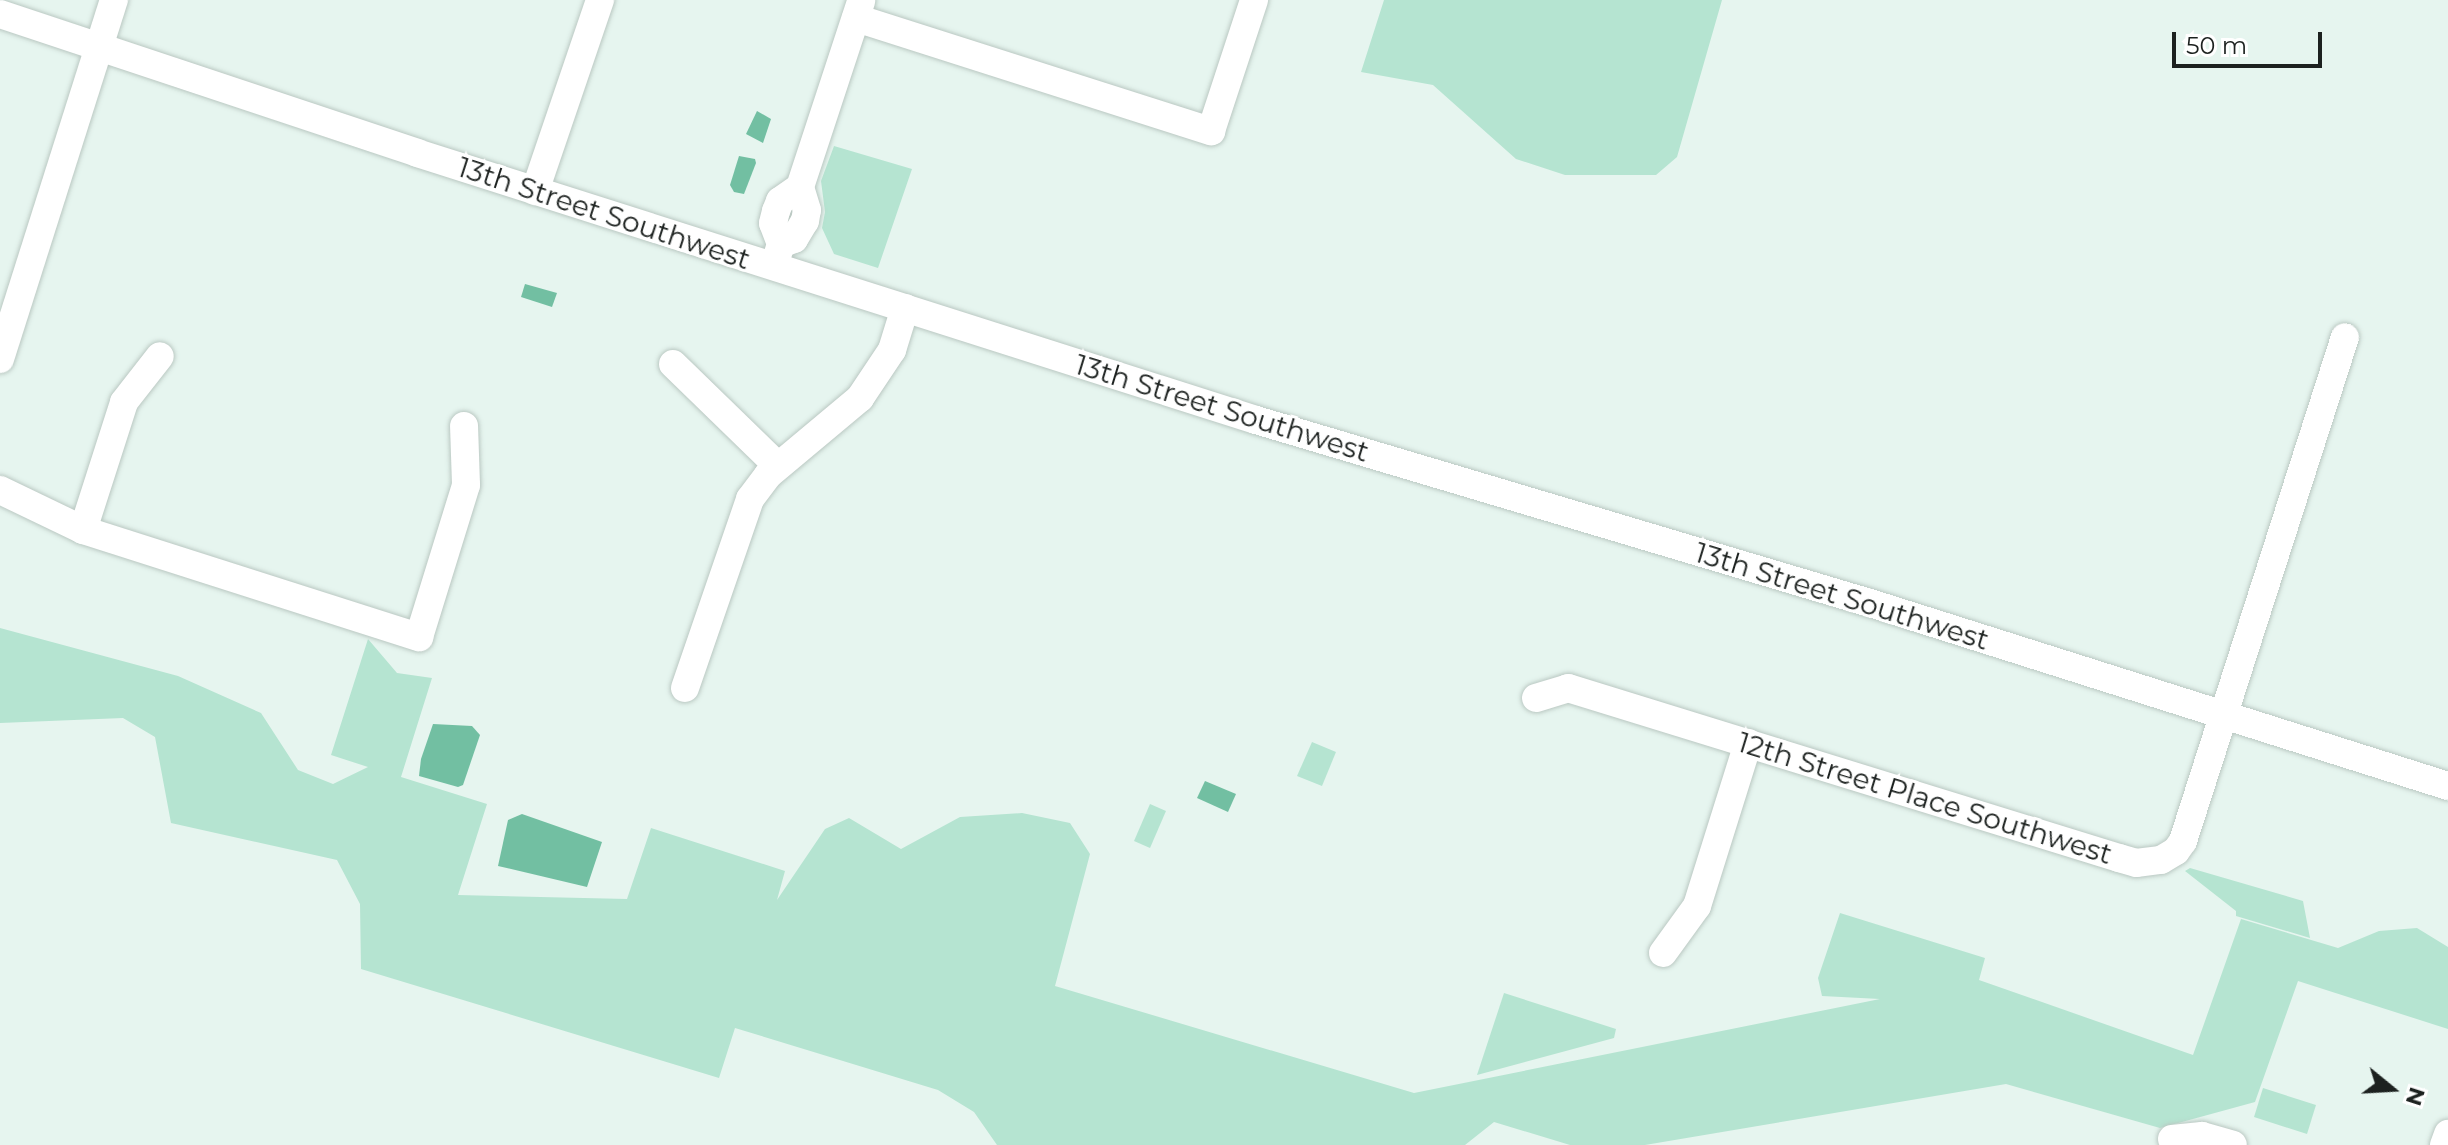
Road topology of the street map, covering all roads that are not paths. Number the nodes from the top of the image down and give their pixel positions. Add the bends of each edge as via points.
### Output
1 (114, 0) edge
2 (600, 0) edge
3 (1254, 0) edge
4 (859, 9) edge
5 (0, 14) edge
6 (98, 49) junction
7 (535, 191) junction
8 (777, 256) junction
9 (905, 308) junction
10 (2345, 337) dead end
11 (160, 356) dead end
12 (0, 359) edge
13 (673, 364) dead end
14 (464, 426) dead end
15 (778, 466) junction
16 (0, 490) edge
17 (83, 530) junction
18 (685, 688) dead end
19 (1536, 698) dead end
20 (2222, 716) junction
21 (1748, 743) junction
22 (2448, 786) edge
23 (1663, 953) dead end
24 (2448, 1134) edge
25 (2172, 1139) dead end
26 (2233, 1145) edge
27 (2444, 1145) edge

1 - 6 street
2 - 7 street
3 - 4 street via 1211,131
4 - 8 street via 800,187 806,198 805,221
5 - 6 street, 13th Street Southwest
6 - 7 street, 13th Street Southwest
6 - 12 street
7 - 8 street, 13th Street Southwest
8 - 9 street, 13th Street Southwest
9 - 15 street via 892,350 860,398
9 - 20 street, 13th Street Southwest
10 - 20 street, 12th Street Place Southwest
11 - 17 street via 124,402
13 - 15 street
14 - 17 street via 466,485 419,637
15 - 18 street via 750,499 738,526
16 - 17 street
19 - 21 street, 12th Street Place Southwest via 1568,688
20 - 21 street, 12th Street Place Southwest via 2183,841 2176,851 2149,863
20 - 22 street, 13th Street Southwest
21 - 23 street via 1697,906
24 - 27 street
25 - 26 street via 2202,1136

